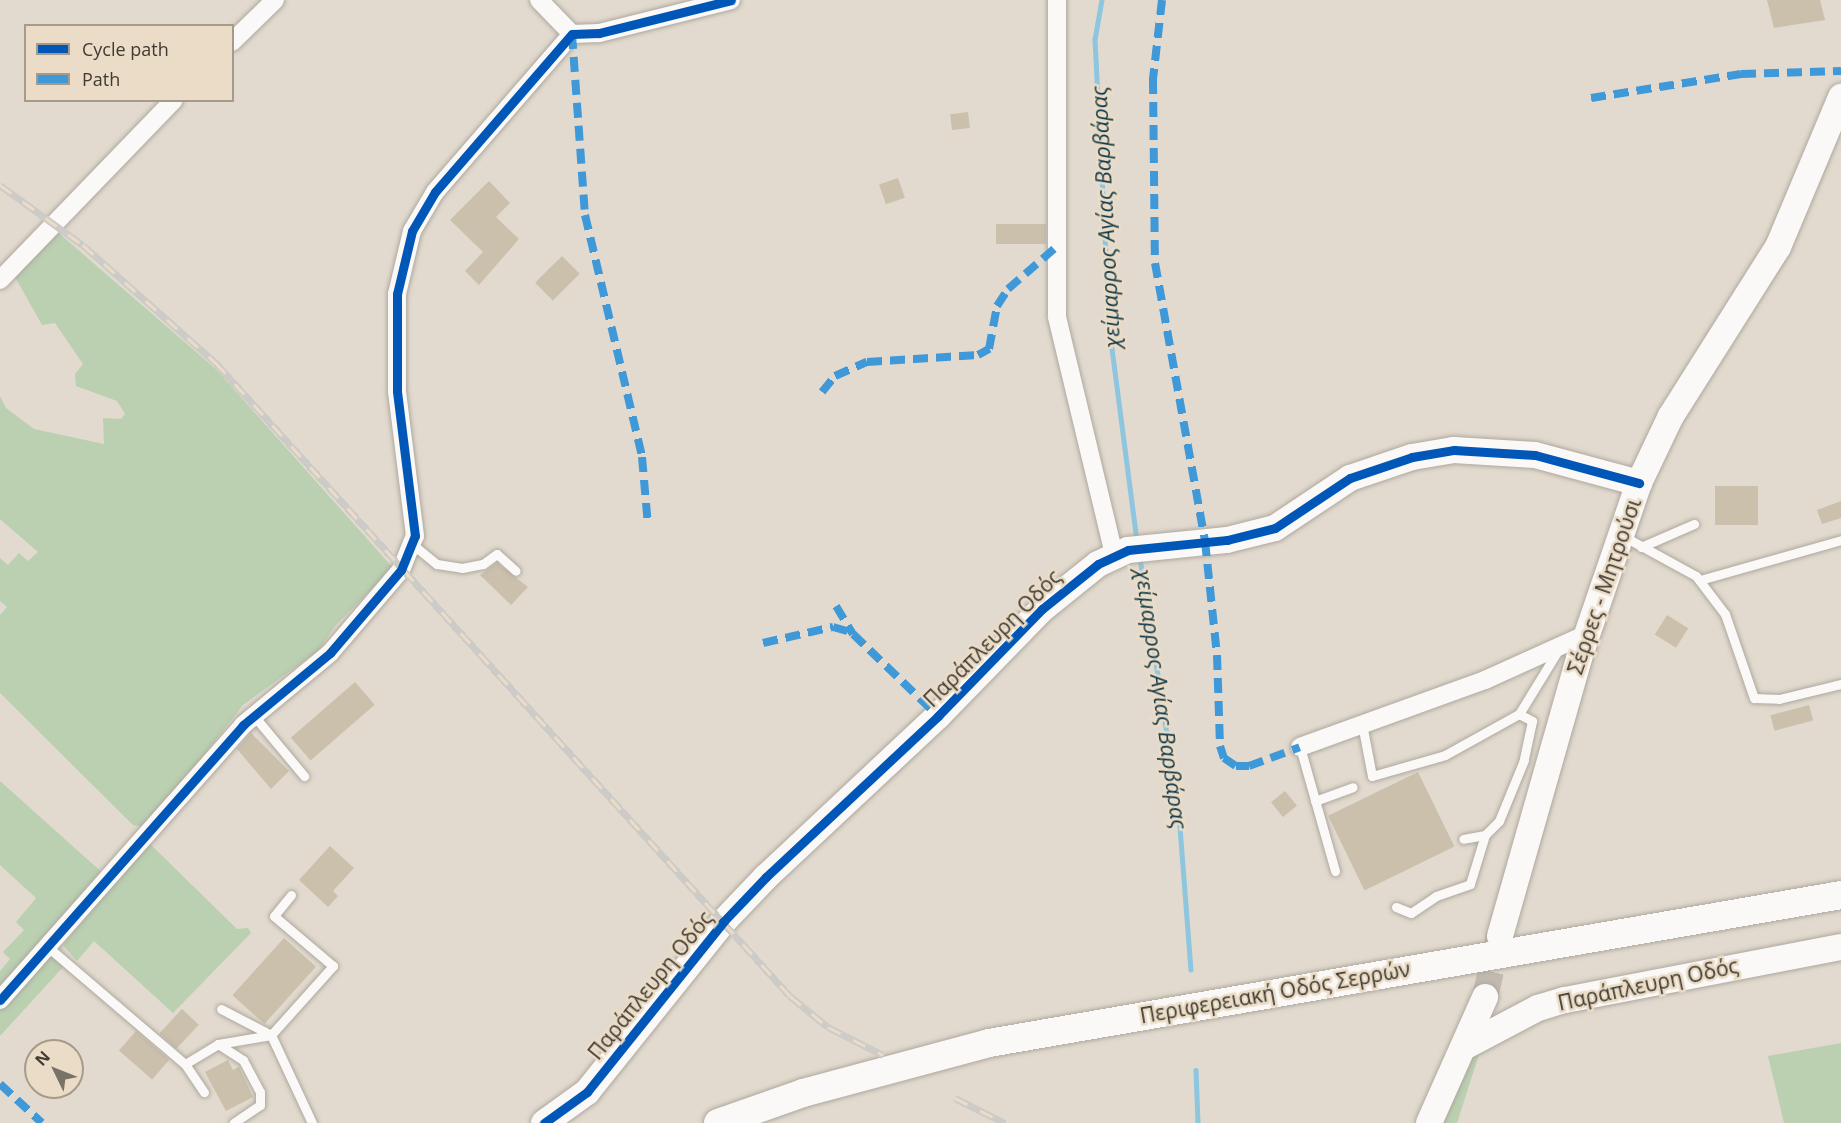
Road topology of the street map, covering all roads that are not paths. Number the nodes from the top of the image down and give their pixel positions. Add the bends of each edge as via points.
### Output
1 (274, 0) edge
2 (539, 0) edge
3 (731, 0) edge
4 (1057, 0) edge
5 (572, 34) junction
6 (234, 40) edge
7 (1841, 97) edge
8 (172, 102) edge
9 (0, 280) edge
10 (1639, 483) junction
11 (1694, 524) dead end
12 (1841, 540) edge
13 (1631, 541) junction
14 (412, 544) junction
15 (1121, 552) junction
16 (516, 571) dead end
17 (1700, 580) junction
18 (1587, 634) junction
19 (1557, 651) junction
20 (1841, 684) edge
21 (1519, 714) junction
22 (255, 717) junction
23 (1362, 724) junction
24 (1300, 747) joint
25 (304, 776) dead end
26 (1353, 786) dead end
27 (1315, 801) junction
28 (1485, 834) junction
29 (1463, 839) dead end
30 (1335, 871) dead end
31 (291, 895) dead end
32 (1841, 895) edge
33 (1396, 907) dead end
34 (1500, 936) tunnel mouth
35 (1841, 946) edge
36 (49, 948) junction
37 (1485, 997) tunnel mouth
38 (0, 1000) edge
39 (221, 1009) dead end
40 (271, 1035) junction
41 (218, 1044) junction
42 (1464, 1047) junction
43 (185, 1064) junction
44 (204, 1092) dead end
45 (233, 1123) edge
46 (312, 1123) edge
47 (544, 1123) edge
48 (718, 1123) edge
49 (1429, 1123) edge

1 - 6 street
2 - 5 street
3 - 5 street via 599,33
4 - 15 street via 1057,317
5 - 14 street via 458,163 412,231 397,294 397,359 403,448 413,509
7 - 10 street, Σέρρες - Μητρούσι via 1778,248 1671,416
8 - 9 street
10 - 13 street, Σέρρες - Μητρούσι
10 - 15 street, Παράπλευρη Οδός via 1535,455 1454,450 1403,460 1350,478 1275,528 1227,540 1174,542
11 - 13 lane
12 - 17 lane
13 - 17 lane
13 - 18 street, Σέρρες - Μητρούσι
14 - 16 lane via 437,564 462,568 483,564 497,554
14 - 22 street via 400,570 330,653
15 - 47 street, Παράπλευρη Οδός via 1051,601 938,716 766,877 723,922 587,1092
17 - 20 lane via 1725,614 1754,698 1779,699
18 - 19 street
18 - 34 street, Σέρρες - Μητρούσι
19 - 21 lane
19 - 23 street
21 - 23 lane via 1445,755 1372,776
21 - 28 lane via 1532,721 1524,760 1499,821
22 - 25 lane
22 - 36 street via 243,725
23 - 24 street
24 - 27 lane
26 - 27 lane
27 - 30 lane
28 - 29 lane
28 - 33 lane via 1470,884 1436,896 1411,913
31 - 40 lane via 274,916 333,966
32 - 48 main road, Περιφερειακή Οδός Σερρών via 989,1043 803,1093
35 - 42 street, Παράπλευρη Οδός via 1565,1000 1538,1008
36 - 38 street
36 - 43 lane
37 - 42 street
39 - 40 lane
40 - 41 lane
40 - 46 lane
41 - 43 lane
41 - 45 lane via 243,1060 260,1092 260,1105
42 - 49 street
43 - 44 lane

